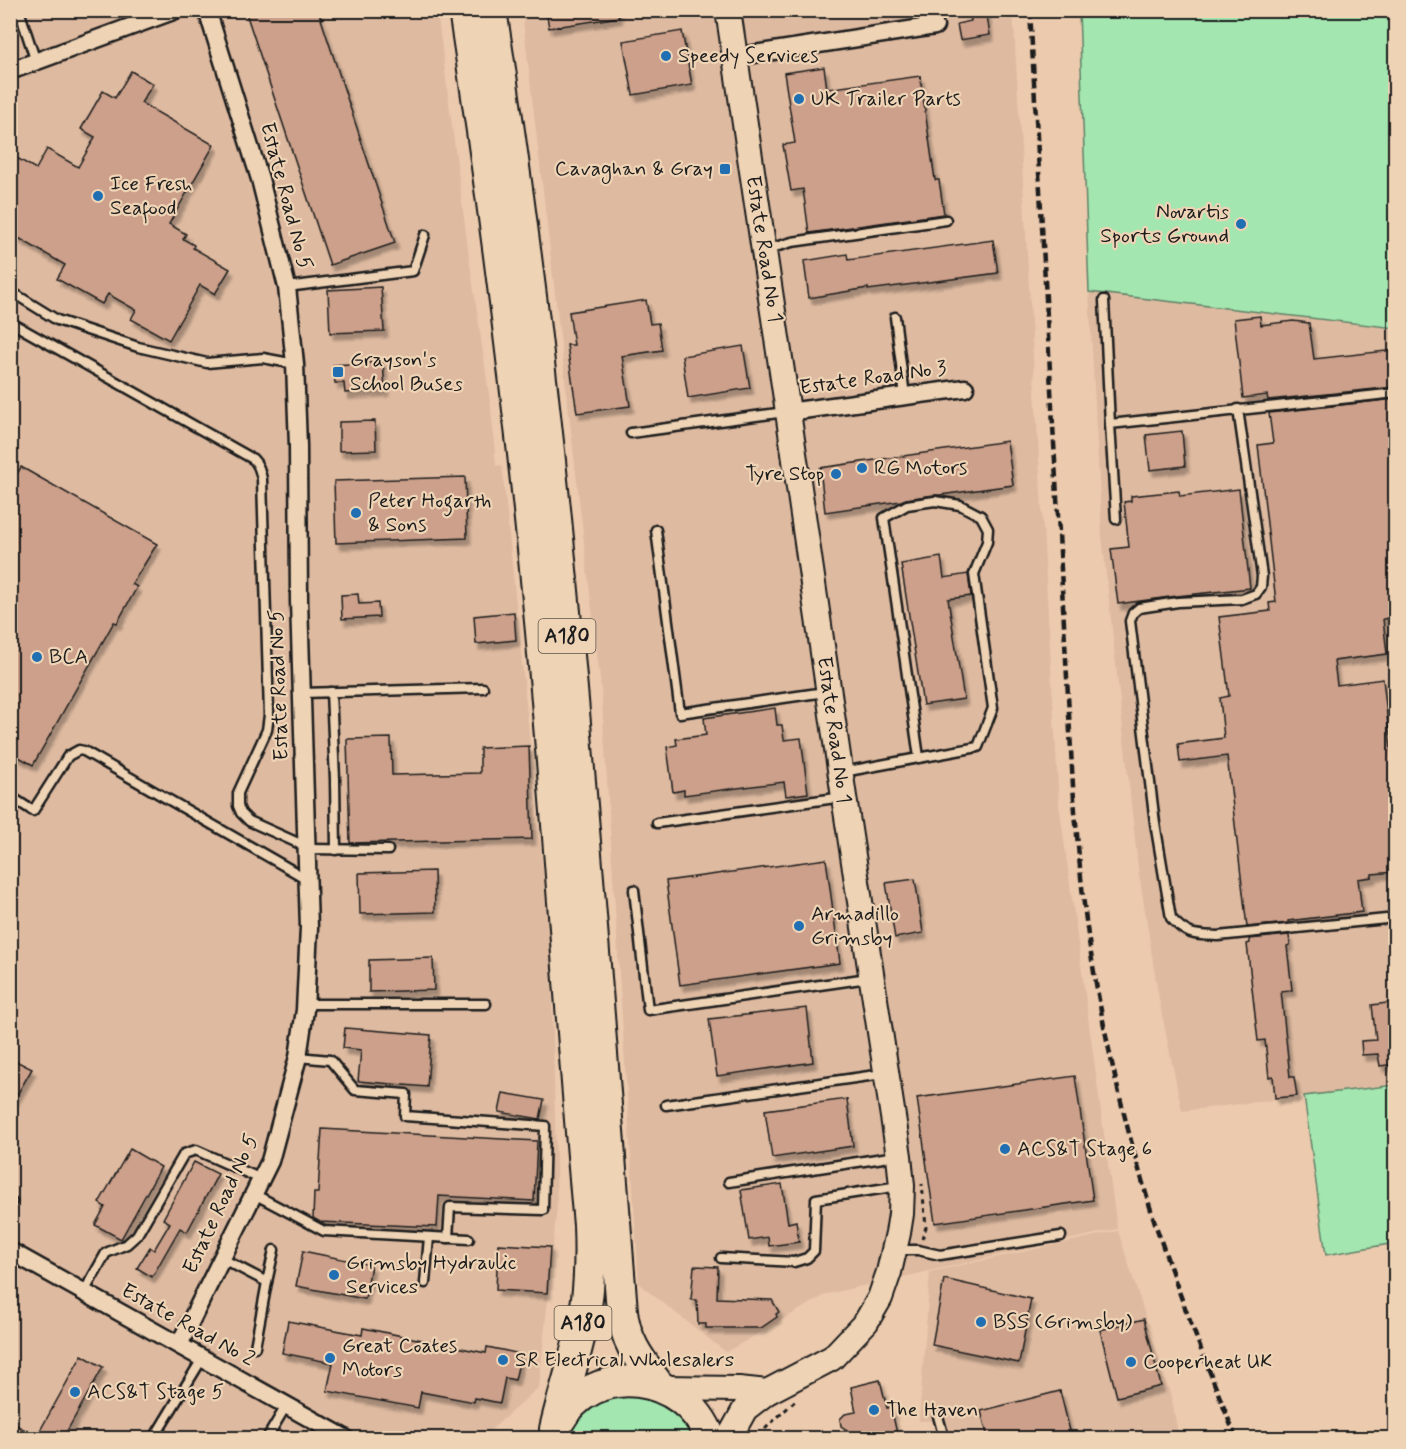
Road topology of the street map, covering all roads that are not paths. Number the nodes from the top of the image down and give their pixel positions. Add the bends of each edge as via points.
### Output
1 (19, 10) edge
2 (176, 10) edge
3 (207, 10) edge
4 (464, 10) edge
5 (491, 10) edge
6 (728, 10) edge
7 (935, 26) dead end
8 (735, 57) junction
9 (36, 62) junction
10 (10, 71) edge
11 (946, 220) dead end
12 (425, 235) dead end
13 (764, 250) junction
14 (287, 287) junction
15 (10, 291) edge
16 (1104, 300) dead end
17 (895, 317) dead end
18 (10, 322) edge
19 (295, 363) junction
20 (965, 388) dead end
21 (1395, 393) edge
22 (905, 396) junction
23 (1238, 409) junction
24 (788, 412) junction
25 (1110, 424) junction
26 (631, 433) dead end
27 (1116, 519) dead end
28 (656, 530) dead end
29 (483, 688) dead end
30 (829, 691) junction
31 (331, 692) junction
32 (302, 693) junction
33 (919, 757) junction
34 (840, 772) junction
35 (10, 796) edge
36 (844, 797) junction
37 (657, 823) dead end
38 (307, 848) junction
39 (336, 850) junction
40 (388, 850) dead end
41 (308, 879) junction
42 (634, 890) dead end
43 (1395, 918) edge
44 (872, 977) junction
45 (305, 1004) junction
46 (486, 1004) dead end
47 (298, 1057) junction
48 (886, 1073) junction
49 (666, 1105) dead end
50 (900, 1156) junction
51 (729, 1182) dead end
52 (257, 1186) junction
53 (902, 1186) junction
54 (1061, 1236) dead end
55 (429, 1238) junction
56 (448, 1238) junction
57 (469, 1239) dead end
58 (274, 1250) dead end
59 (894, 1250) junction
60 (10, 1251) edge
61 (221, 1258) junction
62 (721, 1258) dead end
63 (267, 1282) junction
64 (425, 1283) dead end
65 (84, 1293) junction
66 (179, 1345) junction
67 (255, 1347) dead end
68 (202, 1359) junction
69 (662, 1387) junction
70 (767, 1392) junction
71 (286, 1406) junction
72 (938, 1416) dead end
73 (553, 1434) edge
74 (154, 1438) edge
75 (267, 1438) edge
76 (345, 1438) edge
77 (710, 1438) edge
78 (729, 1438) edge
79 (944, 1438) edge

1 - 9 lane
2 - 9 street
3 - 14 street, Estate Road No 5 via 260,179
4 - 73 highway, A180 via 525,473 589,1225 587,1301
5 - 69 highway, A180 via 533,317 561,567 622,1311 634,1351
6 - 8 street, Estate Road No 1
7 - 8 street
8 - 13 street, Estate Road No 1
9 - 10 street
11 - 13 lane via 792,242
12 - 14 lane via 413,271
13 - 24 street, Estate Road No 1
14 - 19 street, Estate Road No 5
15 - 19 lane via 57,320 138,347 207,363 263,358
16 - 25 lane
17 - 22 lane
18 - 38 lane via 253,459 259,467 269,715 267,730 237,793 238,806 249,821
19 - 32 street, Estate Road No 5
20 - 22 street, Estate Road No 3
21 - 23 lane
22 - 24 street, Estate Road No 3
23 - 25 lane
23 - 43 lane via 1261,587 1256,594 1242,599 1138,608 1130,621 1171,918 1181,929 1195,935 1218,936
24 - 26 lane
24 - 30 street, Estate Road No 1
25 - 27 lane
28 - 30 lane via 680,712
29 - 31 lane
30 - 34 street, Estate Road No 1
31 - 32 lane
31 - 39 lane
32 - 38 street, Estate Road No 5
33 - 33 lane via 978,747 993,708 974,574 988,529 981,516 960,505 935,501 907,505 884,518
33 - 34 lane
34 - 36 street, Estate Road No 1
35 - 41 lane via 33,811 68,756 84,751
36 - 37 lane
36 - 44 street, Estate Road No 1
38 - 39 lane
38 - 41 street, Estate Road No 5
39 - 40 lane
41 - 45 street, Estate Road No 5
42 - 44 lane via 648,1010
44 - 48 street, Estate Road No 1
45 - 46 lane
45 - 47 street, Estate Road No 5
47 - 52 street, Estate Road No 5 via 270,1161
47 - 56 lane via 330,1059 356,1090 406,1094 405,1116 545,1126 543,1210 450,1207
48 - 49 lane
48 - 50 street, Estate Road No 1
50 - 51 lane
50 - 53 street, Estate Road No 1
52 - 55 lane via 324,1231
52 - 61 street, Estate Road No 5
52 - 65 lane via 196,1150 184,1154 137,1235 106,1253
53 - 59 street, Estate Road No 1
53 - 62 lane via 816,1199 814,1251 807,1258 794,1262
54 - 59 lane via 940,1255
55 - 56 lane
55 - 64 lane
56 - 57 lane
58 - 63 lane
59 - 70 street, Estate Road No 1 via 880,1298 866,1322 832,1358
60 - 65 street, Estate Road No 2
61 - 63 lane
61 - 66 street, Estate Road No 5
63 - 67 lane
65 - 66 street, Estate Road No 2
66 - 68 street, Estate Road No 2
68 - 71 street, Estate Road No 2
68 - 74 lane
69 - 70 street
69 - 73 highway, A180 via 629,1381 599,1387 570,1406
69 - 77 highway, A180 via 689,1405
70 - 78 street, Estate Road No 1 via 745,1409
71 - 75 lane
71 - 76 street, Estate Road No 2
72 - 79 lane

